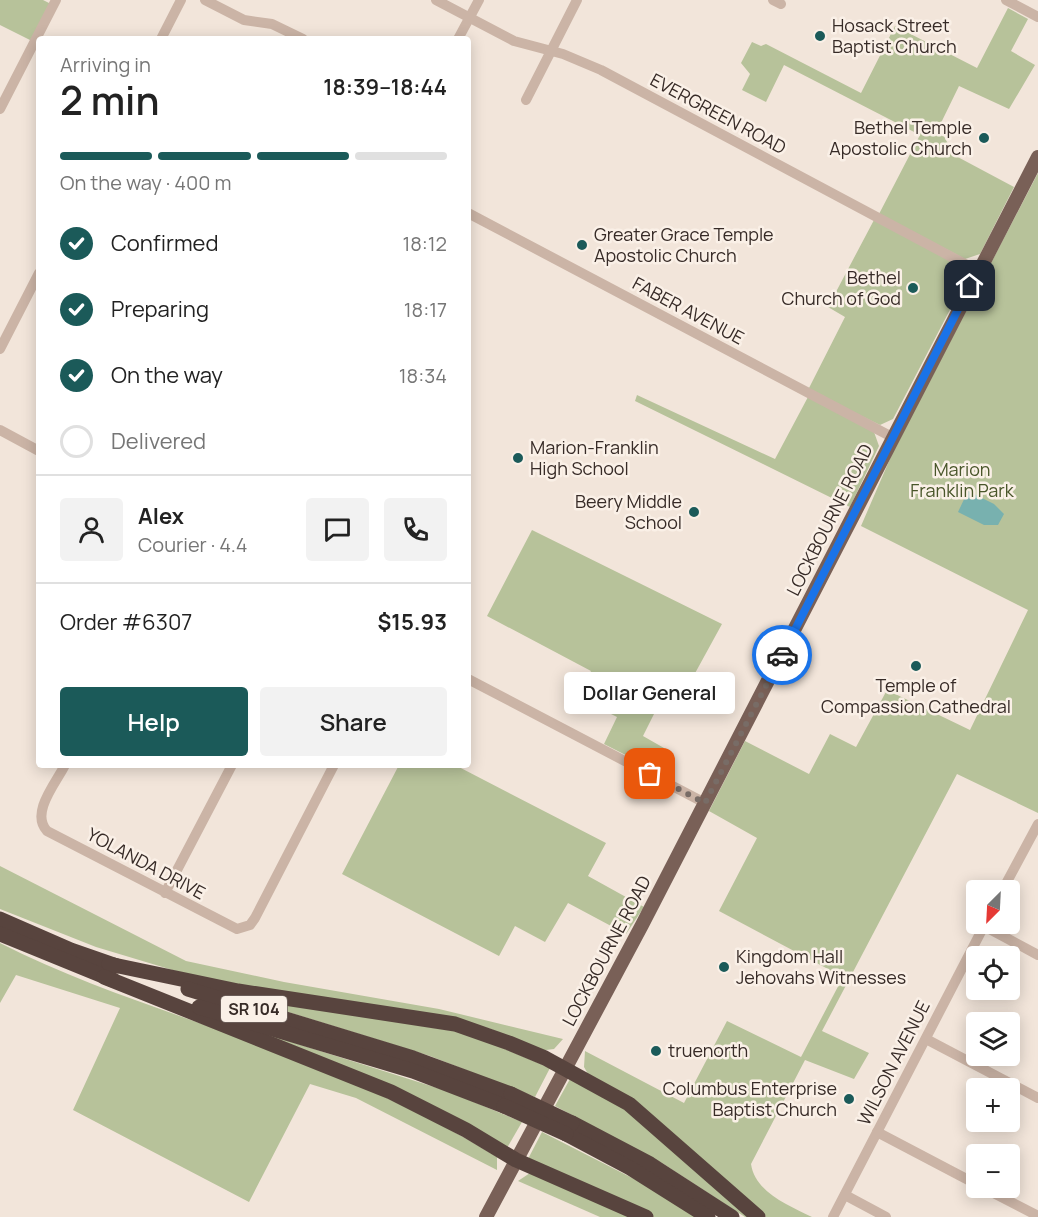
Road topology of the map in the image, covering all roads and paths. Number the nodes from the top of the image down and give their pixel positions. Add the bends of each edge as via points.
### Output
1 (56, 0) edge
2 (181, 0) edge
3 (205, 0) edge
4 (436, 0) edge
5 (479, 0) edge
6 (577, 0) edge
7 (1006, 0) edge
8 (1038, 17) edge
9 (470, 18) junction
10 (38, 36) edge
11 (163, 36) edge
12 (297, 36) edge
13 (461, 36) edge
14 (36, 39) edge
15 (550, 52) junction
16 (526, 100) dead end
17 (0, 109) edge
18 (1038, 157) edge
19 (471, 215) edge
20 (978, 271) junction
21 (36, 279) edge
22 (0, 349) edge
23 (0, 430) edge
24 (892, 437) junction
25 (36, 449) edge
26 (471, 681) edge
27 (63, 768) edge
28 (230, 768) edge
29 (332, 768) edge
30 (705, 803) junction
31 (1038, 824) edge
32 (1008, 880) edge
33 (165, 893) junction
34 (0, 919) edge
35 (0, 934) edge
36 (979, 934) edge
37 (1000, 934) edge
38 (1038, 955) edge
39 (106, 970) junction
40 (926, 1039) junction
41 (564, 1068) junction
42 (1038, 1098) edge
43 (569, 1128) junction
44 (877, 1132) junction
45 (516, 1160) junction
46 (966, 1179) edge
47 (844, 1195) junction
48 (1003, 1198) edge
49 (1038, 1216) edge
50 (486, 1217) edge
51 (646, 1217) edge
52 (708, 1217) edge
53 (732, 1217) edge
54 (758, 1217) edge
55 (833, 1217) edge
56 (886, 1217) edge

1 - 10 street
2 - 11 street
3 - 12 street via 244,20 272,24
4 - 9 street, EVERGREEN ROAD
5 - 9 street
6 - 15 street
7 - 8 street
9 - 13 street
9 - 15 street, EVERGREEN ROAD via 514,41
14 - 17 street
15 - 16 street
15 - 20 street, EVERGREEN ROAD via 601,70
18 - 20 main road, LOCKBOURNE ROAD
19 - 24 street, FABER AVENUE
20 - 24 main road, LOCKBOURNE ROAD
21 - 22 street
23 - 25 street
24 - 30 main road, LOCKBOURNE ROAD
26 - 30 street
27 - 33 street, YOLANDA DRIVE via 43,806 41,819 47,831
28 - 33 street
29 - 33 street, YOLANDA DRIVE via 255,918 243,928 231,927
30 - 41 main road, LOCKBOURNE ROAD
31 - 32 street
34 - 39 highway, SR 104
35 - 39 highway, SR 104
36 - 40 street, WILSON AVENUE
37 - 38 street
39 - 41 highway via 455,1024
39 - 43 highway, SR 104, bridge via 507,1100
39 - 45 highway via 391,1092
40 - 42 street
40 - 44 street, WILSON AVENUE
41 - 45 main road, LOCKBOURNE ROAD
41 - 54 highway via 641,1113
43 - 52 highway, SR 104
43 - 53 highway, SR 104 via 650,1164
44 - 46 street
44 - 47 street, WILSON AVENUE
45 - 50 main road, LOCKBOURNE ROAD
45 - 51 highway
47 - 55 street, WILSON AVENUE
47 - 56 street
48 - 49 street

